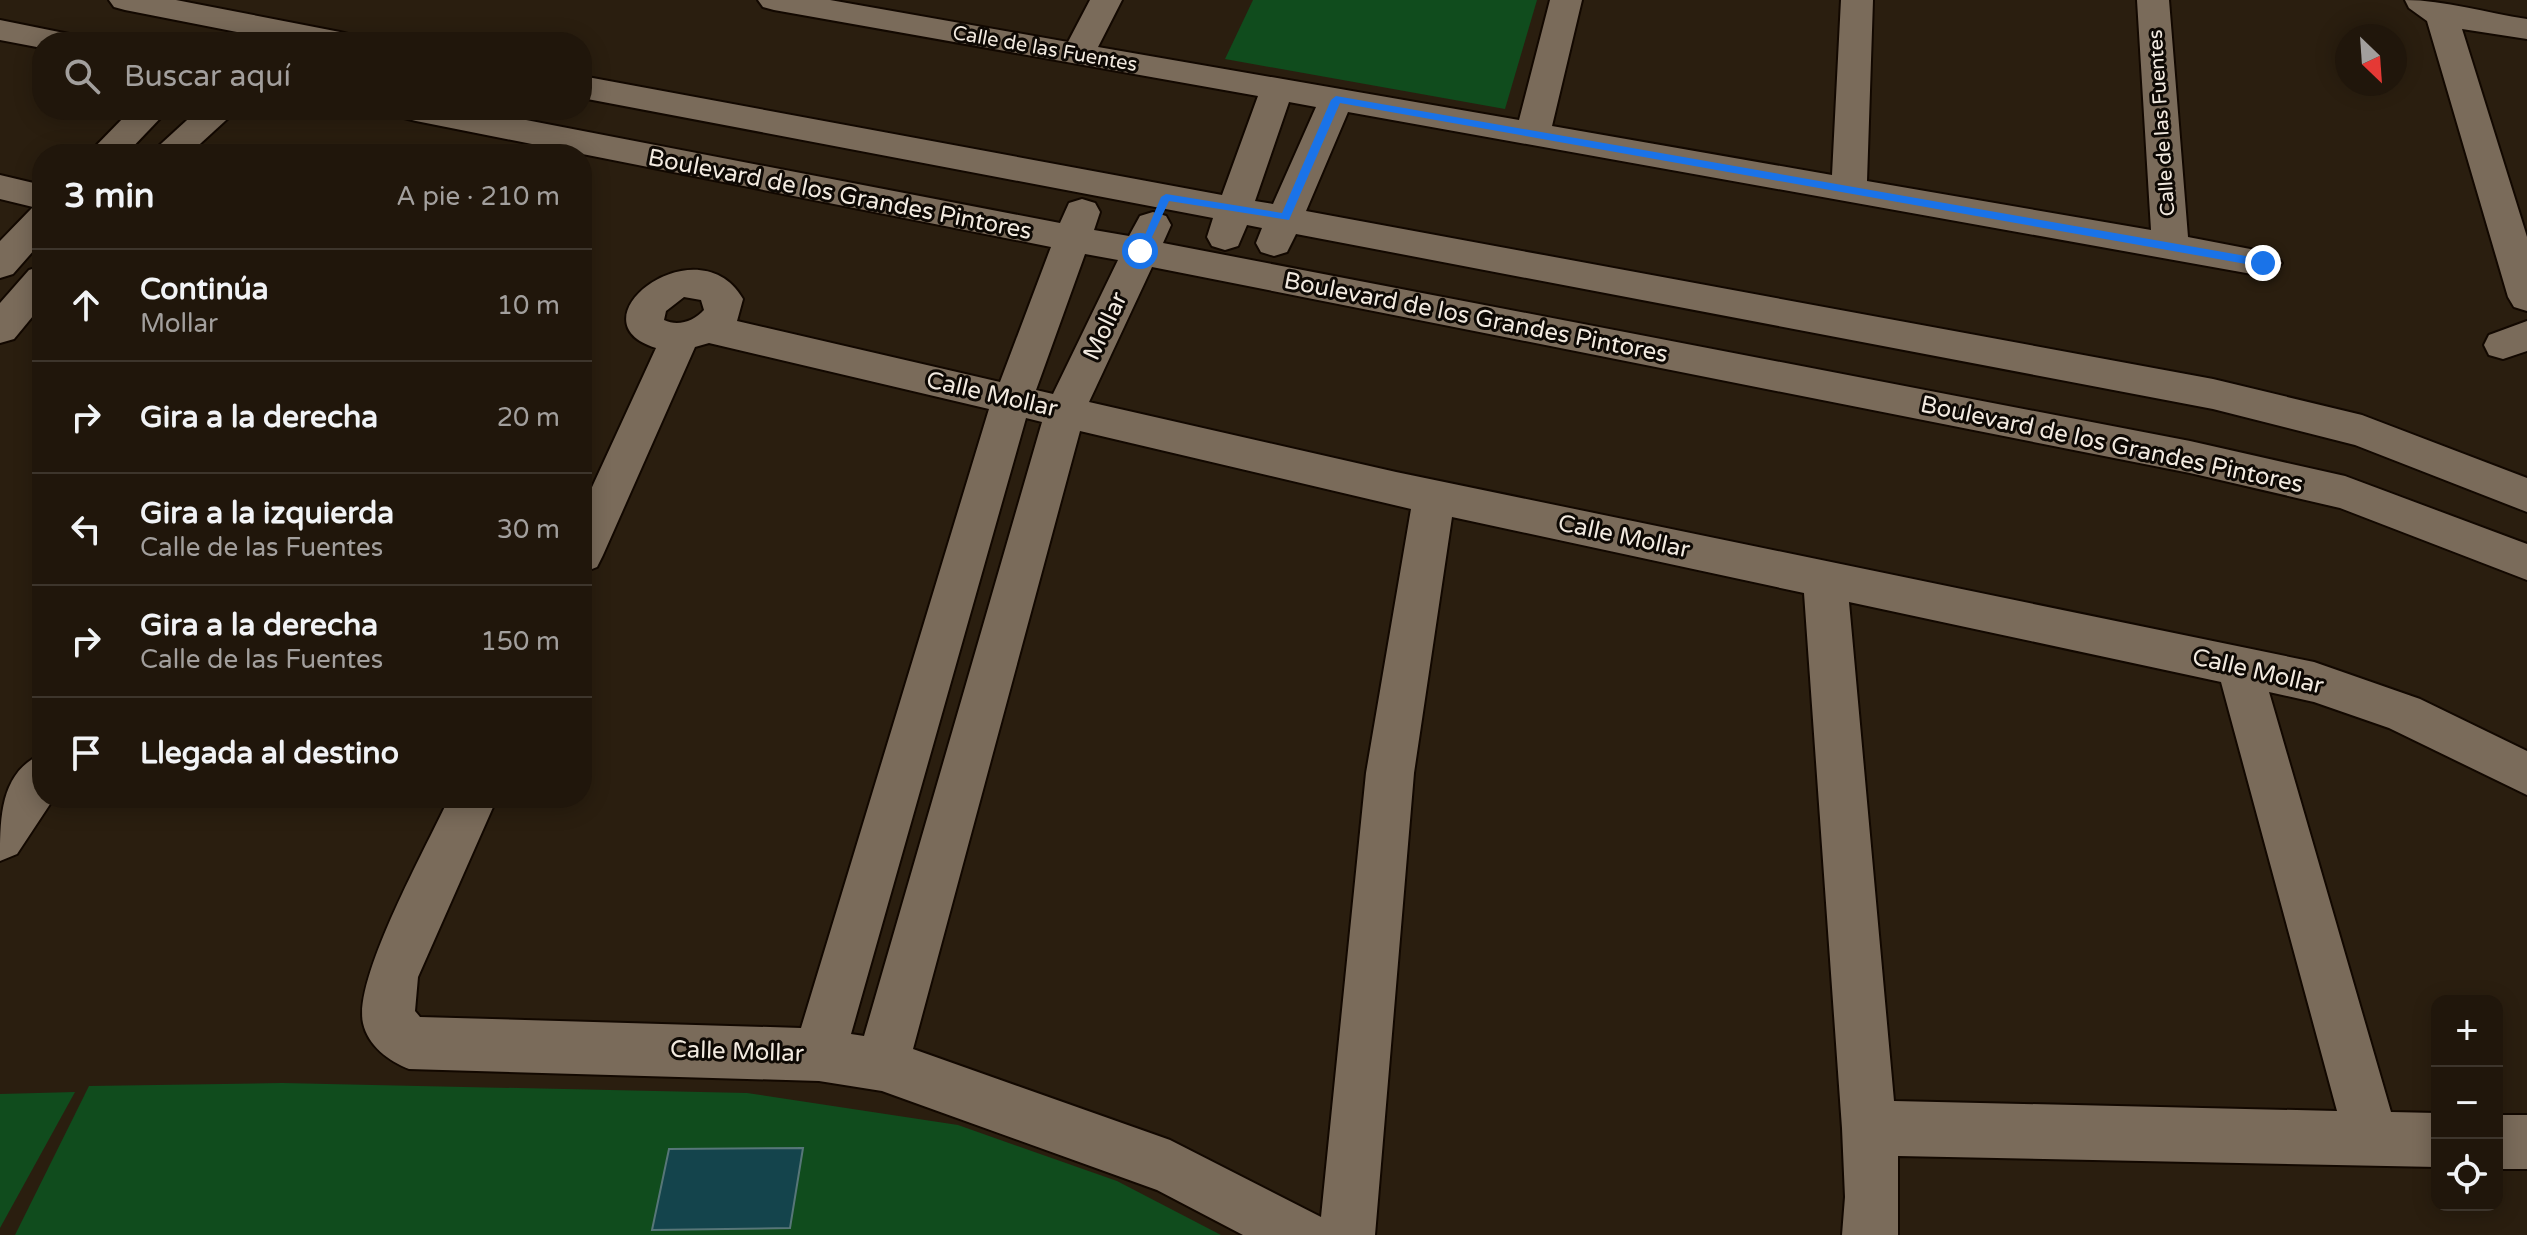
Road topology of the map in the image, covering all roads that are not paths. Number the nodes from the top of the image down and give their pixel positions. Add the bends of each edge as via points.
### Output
1 (125, 0) edge
2 (774, 0) edge
3 (1106, 0) edge
4 (1566, 0) edge
5 (1857, 0) edge
6 (2153, 0) edge
7 (815, 3) edge
8 (2430, 8) edge
9 (2527, 29) edge
10 (0, 30) edge
11 (232, 32) edge
12 (32, 36) edge
13 (1078, 54) junction
14 (592, 89) edge
15 (1277, 89) junction
16 (1336, 100) junction
17 (141, 120) edge
18 (208, 120) edge
19 (467, 120) edge
20 (1533, 134) junction
21 (115, 144) edge
22 (179, 144) edge
23 (589, 144) edge
24 (592, 145) edge
25 (1093, 183) junction
26 (0, 187) edge
27 (1849, 190) junction
28 (32, 195) edge
29 (1166, 197) junction
30 (1235, 209) junction
31 (1285, 218) junction
32 (32, 228) edge
33 (1072, 239) junction
34 (2170, 247) junction
35 (1140, 251) junction
36 (2263, 263) dead end
37 (0, 265) edge
38 (1215, 266) junction
39 (1260, 275) junction
40 (32, 291) edge
41 (2527, 297) edge
42 (0, 329) edge
43 (1011, 397) junction
44 (1065, 411) junction
45 (2527, 495) edge
46 (1434, 496) junction
47 (592, 535) edge
48 (2527, 562) edge
49 (1825, 579) junction
50 (2239, 666) junction
51 (2527, 774) edge
52 (32, 790) edge
53 (469, 808) edge
54 (0, 838) edge
55 (819, 1055) junction
56 (882, 1065) junction
57 (1869, 1128) junction
58 (2372, 1139) junction
59 (2431, 1140) edge
60 (2503, 1142) edge
61 (2527, 1142) edge
62 (1300, 1235) edge
63 (1347, 1235) edge
64 (1870, 1235) edge

1 - 11 street
2 - 7 street, Calle de las Fuentes
3 - 13 street
4 - 20 street
5 - 27 street
6 - 34 street, Calle de las Fuentes
7 - 13 street, Calle de las Fuentes
8 - 9 street
8 - 41 street
10 - 12 street
13 - 15 street, Calle de las Fuentes
14 - 25 street
15 - 16 street, Calle de las Fuentes
15 - 30 street
16 - 20 street, Calle de las Fuentes
16 - 31 street
17 - 21 street
18 - 22 street
19 - 23 street, Boulevard de los Grandes Pintores
20 - 27 street, Calle de las Fuentes
24 - 33 street, Boulevard de los Grandes Pintores
25 - 29 street
25 - 33 street
26 - 28 street
27 - 34 street, Calle de las Fuentes
29 - 30 street
29 - 35 street, Mollar
30 - 31 street
30 - 38 street
31 - 39 street
31 - 45 street via 2213,394 2362,431
32 - 37 street
33 - 35 street, Boulevard de los Grandes Pintores
33 - 43 street
34 - 36 street, Calle de las Fuentes
35 - 38 street, Boulevard de los Grandes Pintores
35 - 44 street, Mollar
38 - 39 street, Boulevard de los Grandes Pintores
39 - 48 street, Boulevard de los Grandes Pintores via 2190,457 2345,493
40 - 42 street
43 - 44 street, Calle Mollar
43 - 47 street, Calle Mollar via 694,334
43 - 55 street
44 - 46 street, Calle Mollar
44 - 56 street, Mollar
46 - 49 street, Calle Mollar
46 - 63 street via 1390,773
49 - 50 street, Calle Mollar
49 - 57 street
50 - 51 street, Calle Mollar via 2314,682 2404,713
50 - 58 street
52 - 54 street
53 - 55 street, Calle Mollar via 393,976 388,1021 409,1043
55 - 56 street, Calle Mollar
56 - 62 street, Calle Mollar via 1170,1167
57 - 58 street
57 - 64 street
58 - 59 street
60 - 61 street

